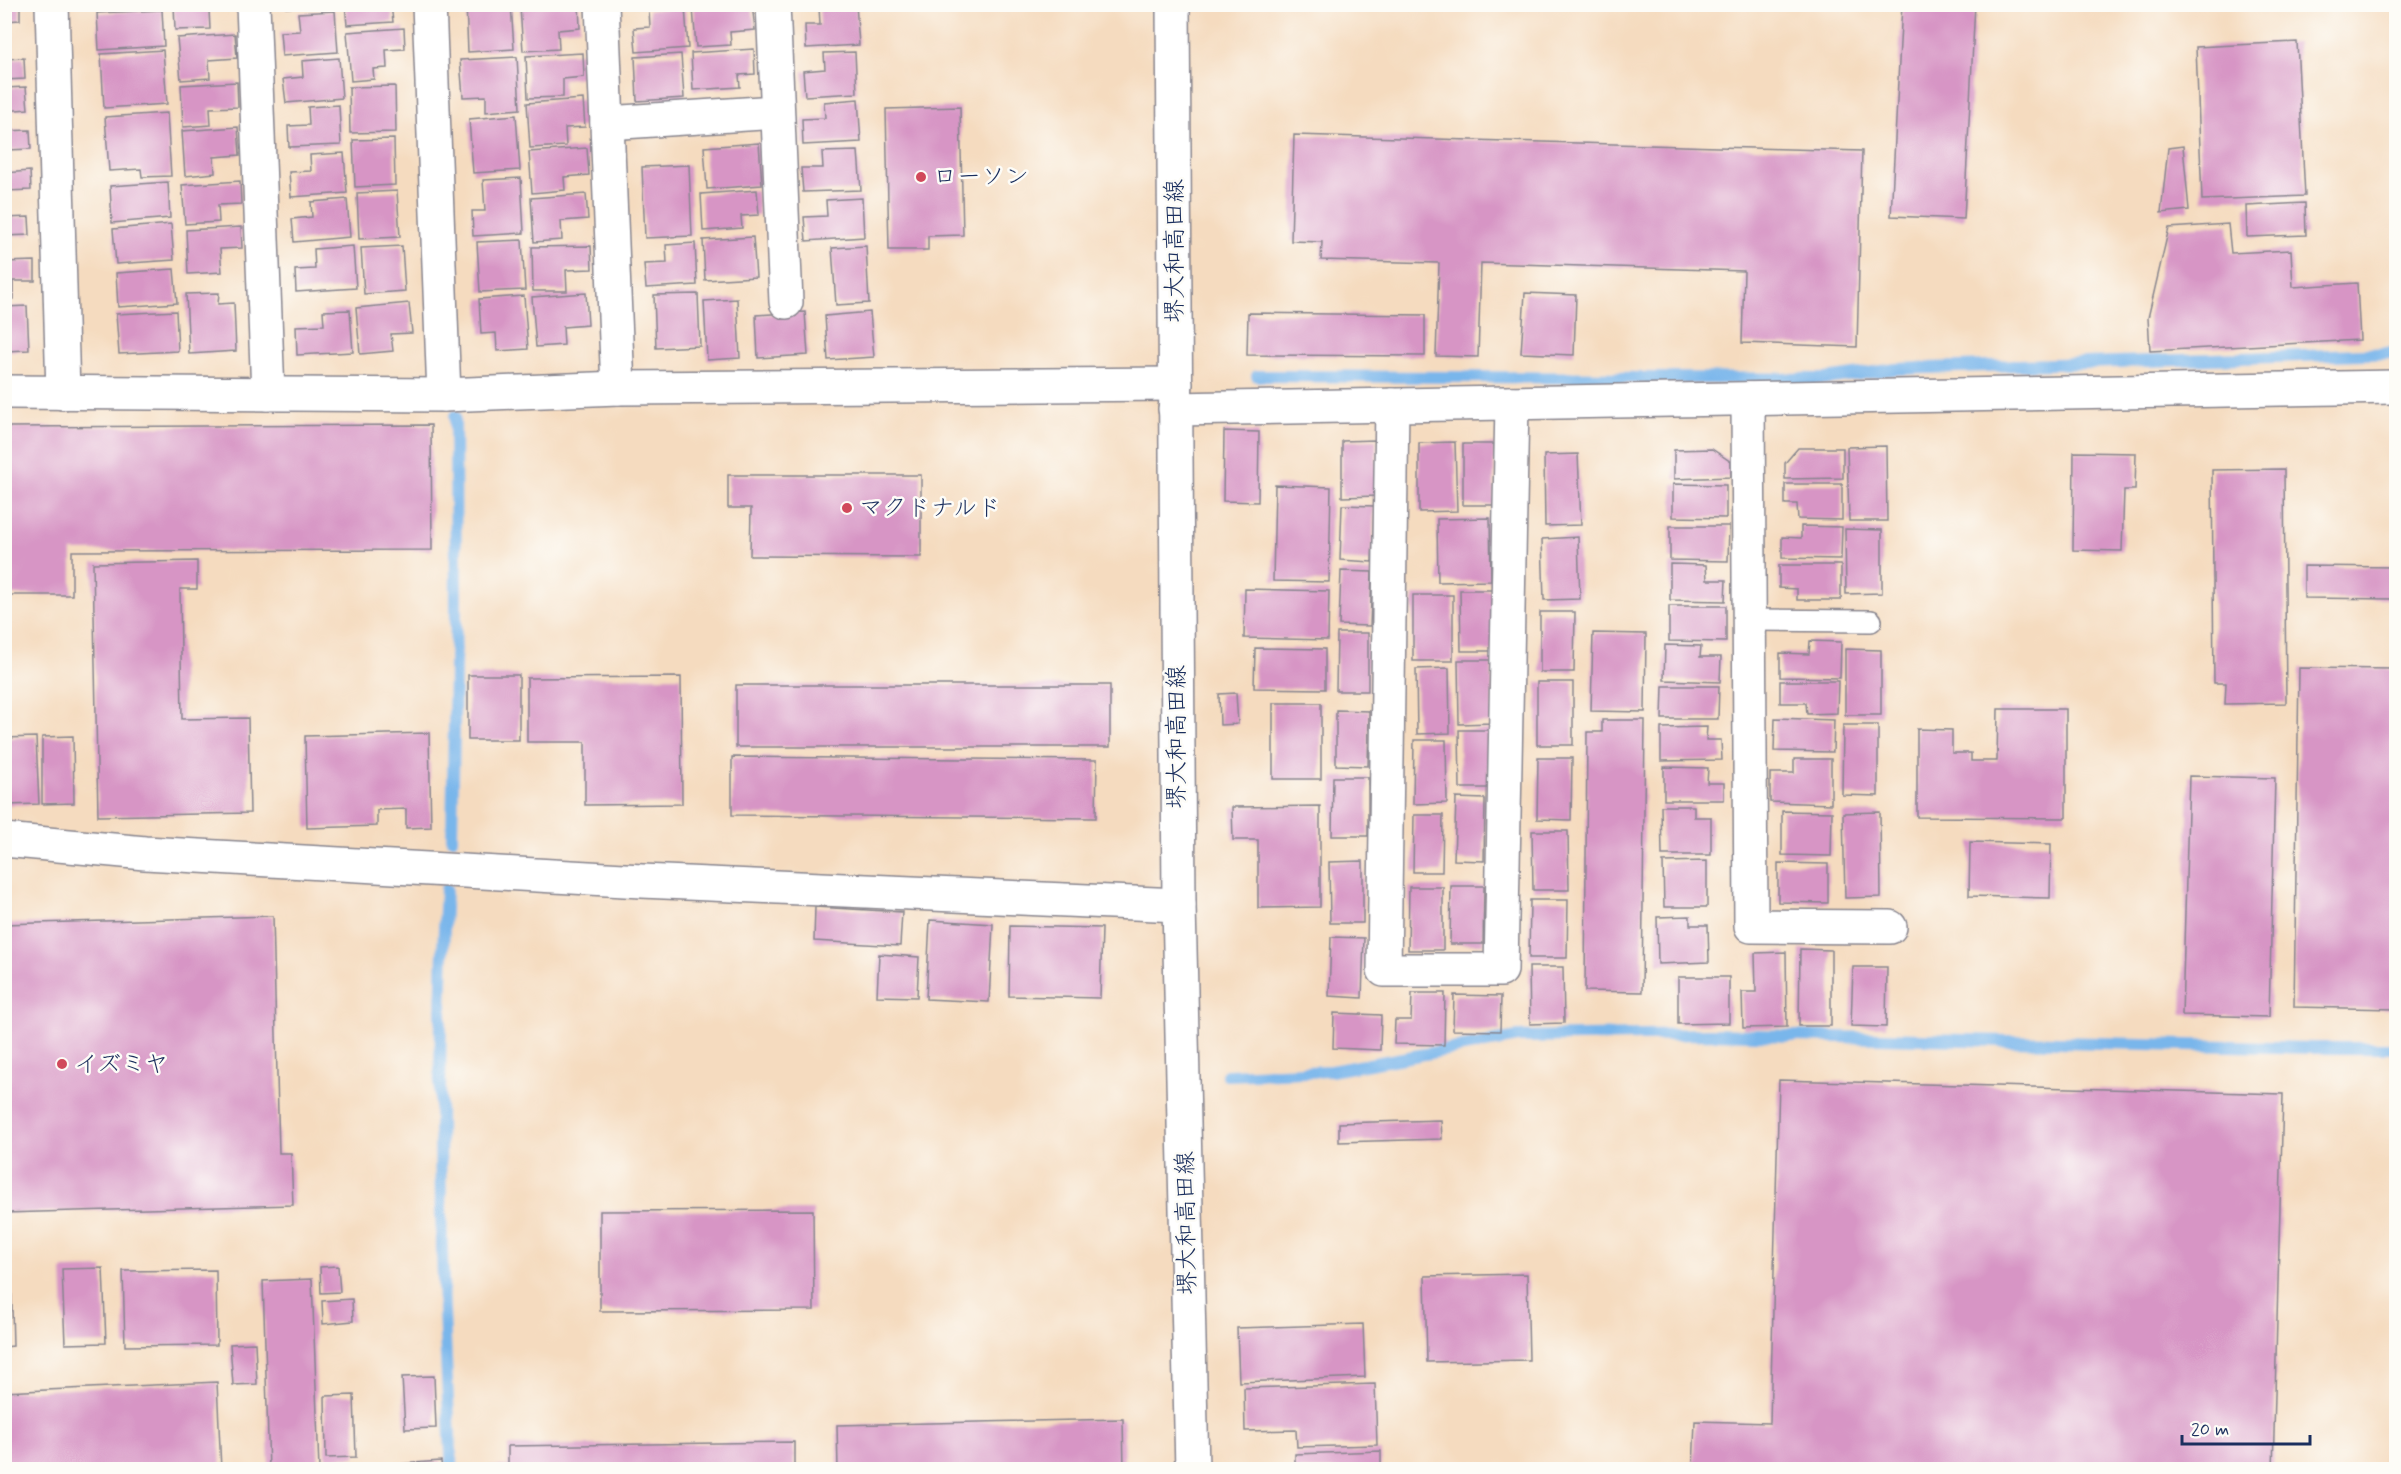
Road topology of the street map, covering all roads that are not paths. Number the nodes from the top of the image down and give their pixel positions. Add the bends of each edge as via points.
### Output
1 (52, 4) edge
2 (253, 4) edge
3 (429, 4) edge
4 (602, 4) edge
5 (773, 4) edge
6 (1173, 4) edge
7 (777, 112) junction
8 (607, 123) junction
9 (786, 302) dead end
10 (2397, 387) edge
11 (618, 388) junction
12 (4, 392) edge
13 (63, 393) junction
14 (268, 394) junction
15 (444, 395) junction
16 (1175, 396) junction
17 (1748, 399) junction
18 (1512, 403) junction
19 (1392, 405) junction
20 (1749, 620) junction
21 (1871, 621) dead end
22 (4, 840) edge
23 (1179, 905) junction
24 (1890, 927) dead end
25 (1192, 1470) edge

1 - 13 street
2 - 14 street
3 - 15 street
4 - 8 street
5 - 7 street
6 - 16 street, 堺大和高田線
7 - 8 street
7 - 9 street
8 - 11 street
10 - 17 street
11 - 15 street
11 - 16 street
12 - 13 street
13 - 14 street
14 - 15 street
16 - 19 street
16 - 23 street, 堺大和高田線
17 - 18 street
17 - 20 street
18 - 19 street
18 - 19 street via 1501,970 1384,970
20 - 21 lane
20 - 24 street via 1751,926
22 - 23 street via 145,853 630,880
23 - 25 street, 堺大和高田線

